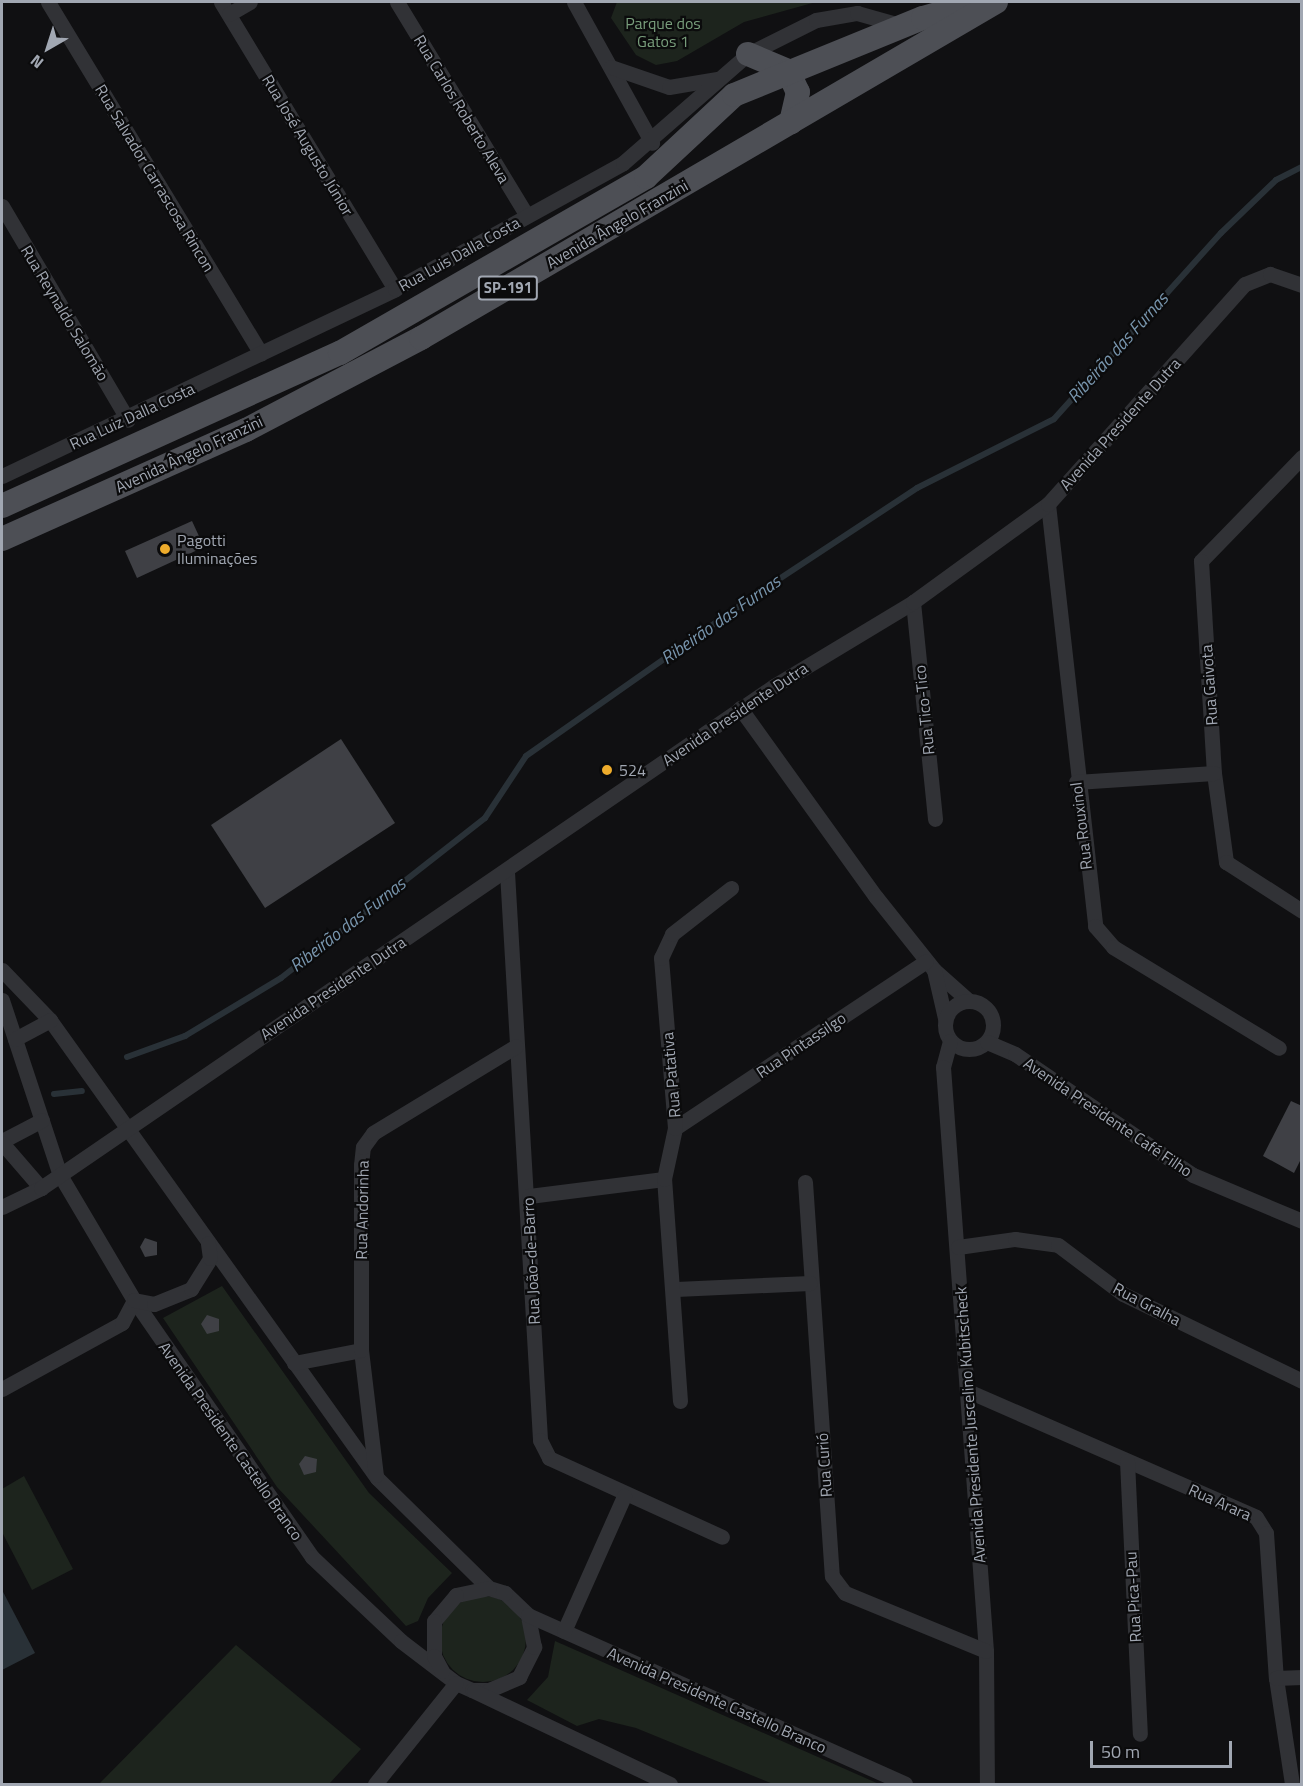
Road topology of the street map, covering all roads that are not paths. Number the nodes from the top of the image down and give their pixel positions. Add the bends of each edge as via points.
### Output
1 (48, 2) edge
2 (250, 2) edge
3 (398, 2) edge
4 (574, 2) edge
5 (580, 2) edge
6 (982, 2) edge
7 (996, 2) edge
8 (225, 8) edge
9 (916, 15) edge
10 (584, 18) junction
11 (915, 50) junction
12 (748, 54) junction
13 (611, 67) junction
14 (788, 71) junction
15 (717, 79) junction
16 (791, 122) junction
17 (652, 143) junction
18 (2, 206) edge
19 (527, 216) junction
20 (1302, 285) edge
21 (395, 289) junction
22 (261, 354) junction
23 (128, 420) junction
24 (1302, 457) edge
25 (2, 476) edge
26 (1048, 504) junction
27 (2, 506) edge
28 (2, 539) edge
29 (913, 602) junction
30 (741, 708) junction
31 (1214, 773) junction
32 (1076, 782) junction
33 (935, 819) dead end
34 (507, 872) junction
35 (731, 888) dead end
36 (1302, 911) edge
37 (930, 966) junction
38 (2, 970) edge
39 (2, 1000) edge
40 (968, 1000) junction
41 (989, 1012) junction
42 (945, 1018) junction
43 (50, 1020) junction
44 (15, 1039) junction
45 (950, 1041) junction
46 (980, 1045) junction
47 (516, 1046) junction
48 (1279, 1048) dead end
49 (1015, 1054) junction
50 (943, 1067) junction
51 (42, 1120) junction
52 (126, 1126) junction
53 (675, 1128) junction
54 (2, 1142) edge
55 (60, 1175) junction
56 (664, 1179) junction
57 (806, 1182) dead end
58 (40, 1188) junction
59 (529, 1196) junction
60 (2, 1208) edge
61 (1302, 1221) edge
62 (208, 1242) junction
63 (958, 1247) junction
64 (810, 1283) junction
65 (675, 1289) junction
66 (134, 1300) junction
67 (361, 1350) junction
68 (294, 1363) junction
69 (1302, 1381) edge
70 (2, 1389) edge
71 (968, 1391) junction
72 (680, 1401) dead end
73 (1127, 1461) junction
74 (376, 1478) junction
75 (624, 1496) junction
76 (722, 1538) dead end
77 (489, 1588) junction
78 (528, 1615) junction
79 (564, 1631) junction
80 (986, 1651) junction
81 (442, 1671) junction
82 (1302, 1677) edge
83 (1276, 1678) junction
84 (456, 1683) junction
85 (472, 1690) junction
86 (1140, 1734) dead end
87 (375, 1785) edge
88 (670, 1785) edge
89 (905, 1785) edge
90 (987, 1785) edge
91 (1292, 1785) edge

1 - 22 street, Rua Salvador Carrascosa Rincon
2 - 8 street
3 - 19 street, Rua Carlos Roberto Aleva
4 - 10 street
5 - 10 street
6 - 9 main road, Avenida Ângelo Franzini / SP-191
7 - 11 main road, Avenida Ângelo Franzini / SP-191
8 - 21 street, Rua José Augusto Júnior
9 - 11 street
9 - 12 street, Rua Luis Dalla Costa via 857,13 816,20
9 - 14 main road, Avenida Ângelo Franzini / SP-191
10 - 13 street
11 - 16 main road, Avenida Ângelo Franzini / SP-191
12 - 14 main road
12 - 15 street, Rua Luis Dalla Costa
13 - 15 street via 669,87
13 - 17 street
14 - 16 main road via 798,92
14 - 27 main road, Avenida Ângelo Franzini / SP-191 via 734,95 646,177 340,353
15 - 17 street, Rua Luis Dalla Costa
16 - 28 main road, Avenida Ângelo Franzini / SP-191 via 421,338 277,414
17 - 19 street, Rua Luis Dalla Costa
18 - 23 street, Rua Reynaldo Salomão
19 - 21 street, Rua Luis Dalla Costa
20 - 26 street, Avenida Presidente Dutra via 1270,274 1245,284
21 - 22 street, Rua Luis Dalla Costa
22 - 23 street, Rua Luiz Dalla Costa
23 - 25 street, Rua Luiz Dalla Costa
24 - 31 street, Rua Gaivota via 1201,561
26 - 29 street, Avenida Presidente Dutra
26 - 32 street, Rua Rouxinol
29 - 30 street, Avenida Presidente Dutra
29 - 33 street, Rua Tico-Tico
30 - 34 street, Avenida Presidente Dutra
30 - 37 street
31 - 32 street
31 - 36 street, Rua Gaivota via 1226,862 1262,890
32 - 48 street, Rua Rouxinol via 1092,912 1101,937
34 - 47 street, Rua João-de-Barro
34 - 52 street, Avenida Presidente Dutra
35 - 53 street, Rua Patativa via 664,945
37 - 40 street
37 - 42 street
37 - 53 street, Rua Pintassilgo
38 - 43 street
39 - 44 street, Avenida Presidente Castello Branco
40 - 41 street
40 - 42 street via 954,1005
41 - 46 street via 993,1027
41 - 49 street, Avenida Presidente Café Filho
42 - 45 street
43 - 44 street
43 - 52 street
44 - 51 street, Avenida Presidente Castello Branco
45 - 46 street
45 - 50 street, Avenida Presidente Juscelino Kubitscheck
46 - 49 street, Avenida Presidente Café Filho
46 - 50 street
47 - 59 street, Rua João-de-Barro
47 - 67 street, Rua Andorinha via 373,1133 363,1147
49 - 61 street, Avenida Presidente Café Filho via 1193,1175
50 - 63 street, Avenida Presidente Juscelino Kubitscheck
51 - 54 street
51 - 55 street, Avenida Presidente Castello Branco
52 - 55 street, Avenida Presidente Dutra
52 - 62 street
53 - 56 street, Rua Patativa
54 - 58 street
55 - 58 street, Avenida Presidente Dutra
55 - 66 street, Avenida Presidente Castello Branco
56 - 59 street
56 - 65 street, Rua Patativa
57 - 64 street, Rua Curió
58 - 60 street, Avenida Presidente Dutra
59 - 75 street, Rua João-de-Barro via 540,1440 549,1458
62 - 66 street via 210,1258 191,1289 154,1304
62 - 68 street
63 - 69 street, Rua Gralha via 1015,1239 1058,1245 1123,1294
63 - 71 street, Avenida Presidente Juscelino Kubitscheck
64 - 65 street
64 - 80 street, Rua Curió via 832,1576 845,1593
65 - 72 street, Rua Patativa
66 - 70 street via 122,1323
66 - 81 street, Avenida Presidente Castello Branco via 287,1527 401,1641
67 - 68 street
67 - 74 street, Rua Andorinha
68 - 74 street
71 - 73 street, Rua Arara
71 - 80 street, Avenida Presidente Juscelino Kubitscheck
73 - 83 street, Rua Arara via 1257,1517 1266,1533
73 - 86 street, Rua Pica-Pau
74 - 77 street
75 - 76 street, Rua João-de-Barro
75 - 79 street
77 - 78 street via 505,1593
77 - 81 street via 456,1595 434,1621 432,1647
78 - 79 street, Avenida Presidente Castello Branco
78 - 85 street via 534,1647 519,1677 489,1690
79 - 89 street, Avenida Presidente Castello Branco
80 - 90 street, Avenida Presidente Juscelino Kubitscheck
81 - 84 street
82 - 83 street
83 - 91 street, Rua Arara
84 - 85 street
84 - 87 street
85 - 88 street

